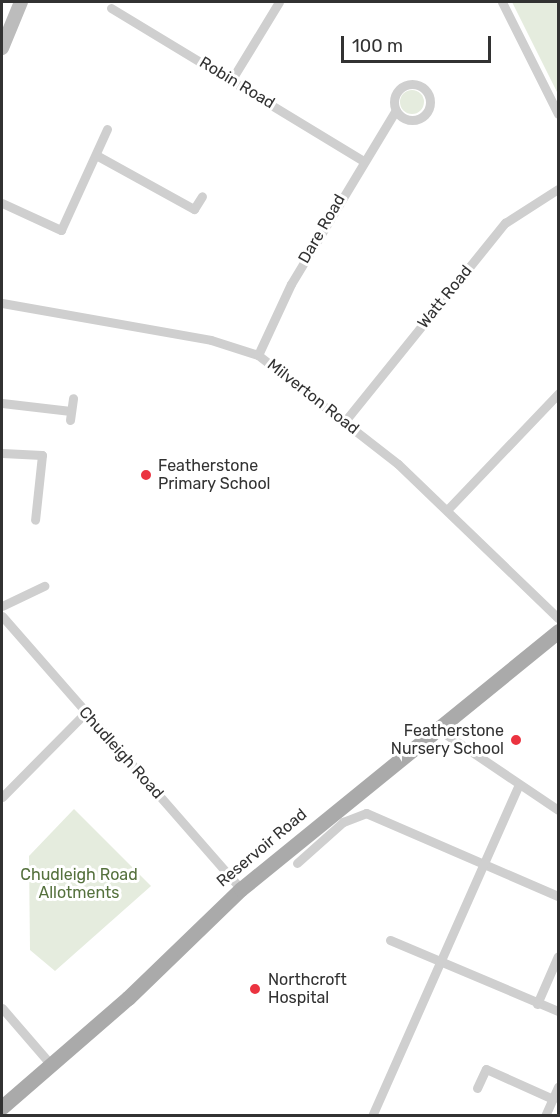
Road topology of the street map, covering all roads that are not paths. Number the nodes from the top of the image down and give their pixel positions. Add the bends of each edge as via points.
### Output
1 (21, 2) edge
2 (279, 2) edge
3 (502, 2) edge
4 (111, 8) dead end
5 (2, 48) edge
6 (232, 79) junction
7 (396, 110) dead end
8 (558, 114) edge
9 (107, 129) dead end
10 (96, 155) junction
11 (362, 160) junction
12 (558, 189) edge
13 (202, 196) dead end
14 (2, 203) edge
15 (2, 303) edge
16 (258, 355) junction
17 (558, 394) edge
18 (73, 398) dead end
19 (2, 403) edge
20 (345, 421) junction
21 (2, 453) edge
22 (447, 510) junction
23 (35, 520) dead end
24 (44, 586) dead end
25 (2, 606) edge
26 (2, 616) edge
27 (558, 618) edge
28 (558, 631) edge
29 (84, 714) junction
30 (441, 731) junction
31 (519, 785) junction
32 (2, 797) edge
33 (558, 810) edge
34 (297, 863) dead end
35 (485, 864) junction
36 (241, 889) junction
37 (558, 896) edge
38 (390, 940) dead end
39 (558, 956) edge
40 (441, 963) junction
41 (537, 1004) junction
42 (2, 1008) edge
43 (558, 1011) edge
44 (52, 1066) junction
45 (558, 1087) edge
46 (477, 1088) dead end
47 (553, 1099) junction
48 (2, 1107) edge
49 (372, 1116) edge
50 (545, 1116) edge

1 - 5 main road
2 - 6 street
3 - 8 street
4 - 6 street, Robin Road
6 - 11 street, Robin Road
7 - 11 street, Dare Road
9 - 10 street
10 - 13 street via 194,210
10 - 14 street via 61,230
11 - 16 street, Dare Road
12 - 20 street, Watt Road via 505,223
15 - 16 street, Milverton Road via 211,340
16 - 20 street, Milverton Road
17 - 22 street
18 - 19 street via 70,415
20 - 22 street, Milverton Road
21 - 23 street via 42,455
22 - 27 street, Milverton Road
24 - 25 street
26 - 29 street, Chudleigh Road
28 - 30 main road, Reservoir Road
29 - 32 street
29 - 36 street, Chudleigh Road
30 - 31 street
30 - 36 main road, Reservoir Road via 341,805
31 - 33 street
31 - 35 street
34 - 35 street via 343,822 366,813
35 - 37 street
35 - 40 street
36 - 44 main road, Reservoir Road
38 - 40 street
39 - 41 street
40 - 41 street
40 - 49 street
41 - 43 street
42 - 44 street
44 - 48 main road, Reservoir Road
45 - 47 street
46 - 47 street via 486,1069
47 - 50 street

